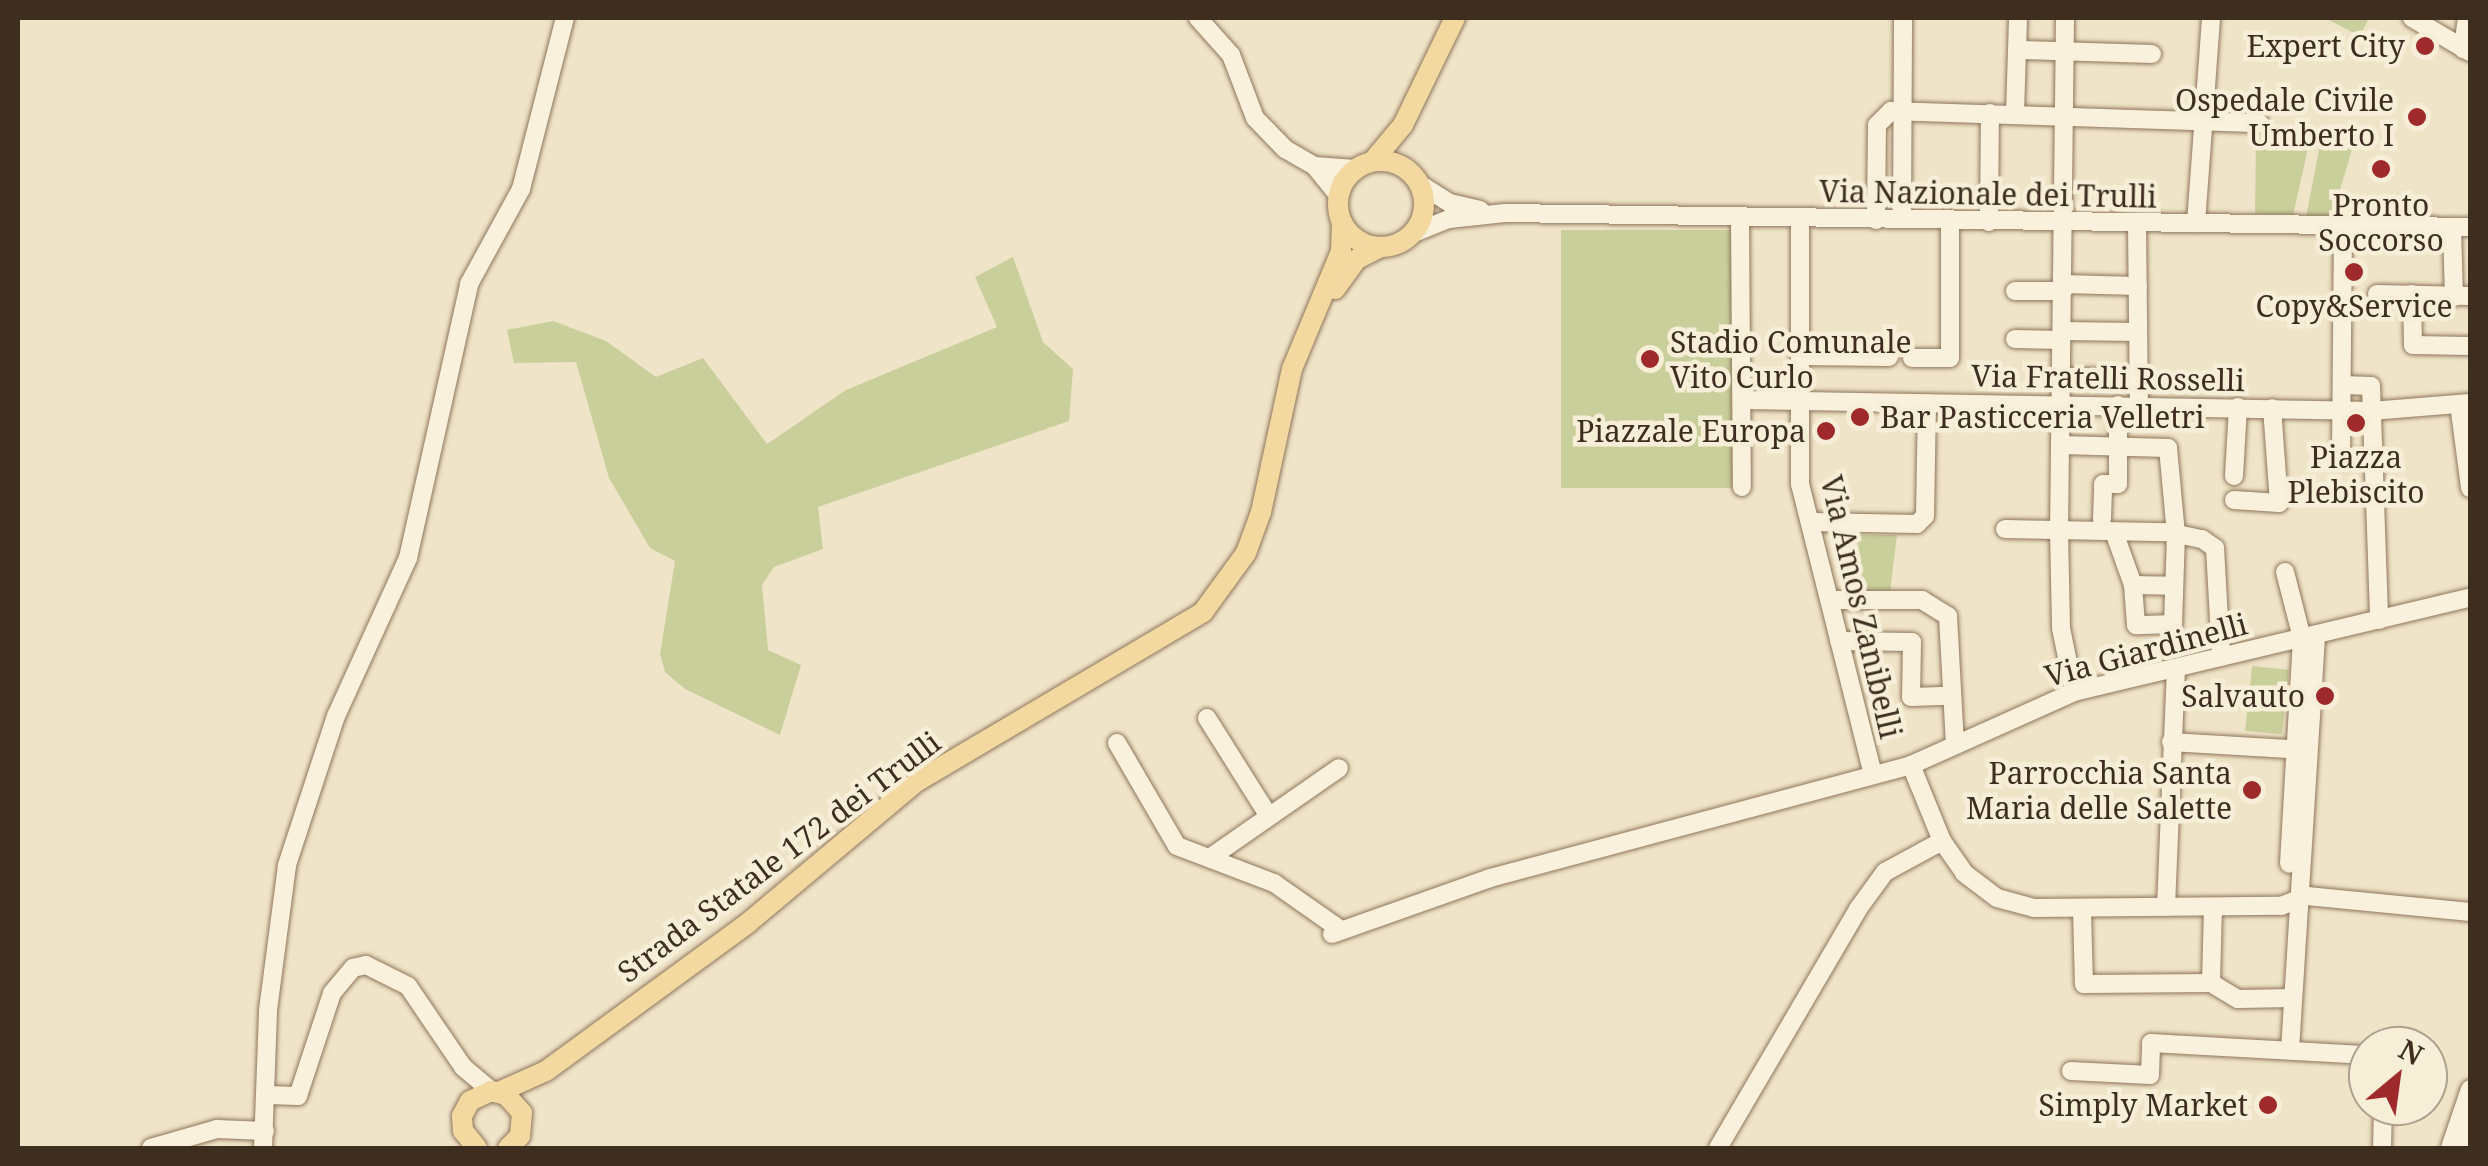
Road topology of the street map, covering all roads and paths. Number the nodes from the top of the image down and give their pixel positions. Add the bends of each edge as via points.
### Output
1 (566, 18) edge
2 (1198, 18) edge
3 (1455, 18) edge
4 (1903, 18) edge
5 (2018, 18) edge
6 (2065, 18) edge
7 (2211, 18) edge
8 (2412, 18) edge
9 (2468, 18) edge
10 (2023, 50) dead end
11 (2467, 50) edge
12 (2065, 51) junction
13 (2152, 54) dead end
14 (1423, 88) junction
15 (1903, 111) junction
16 (1990, 113) junction
17 (2015, 114) junction
18 (2064, 115) junction
19 (2203, 121) junction
20 (2260, 123) dead end
21 (1364, 165) junction
22 (1315, 166) junction
23 (1419, 182) junction
24 (1339, 196) junction
25 (1505, 214) junction
26 (1740, 219) junction
27 (1800, 219) junction
28 (1902, 219) junction
29 (1876, 220) junction
30 (1950, 221) junction
31 (1342, 222) junction
32 (1989, 222) junction
33 (2196, 223) junction
34 (2064, 224) junction
35 (2137, 224) junction
36 (2343, 225) junction
37 (2461, 226) edge
38 (1414, 232) junction
39 (1380, 247) junction
40 (2138, 286) junction
41 (2063, 288) junction
42 (2015, 291) dead end
43 (2377, 294) dead end
44 (2412, 294) junction
45 (2462, 296) edge
46 (1308, 328) junction
47 (2138, 332) junction
48 (2061, 336) junction
49 (2015, 339) dead end
50 (2470, 346) edge
51 (1800, 356) junction
52 (1889, 357) dead end
53 (1912, 358) dead end
54 (2060, 377) junction
55 (2138, 378) junction
56 (2342, 385) junction
57 (1743, 400) junction
58 (1799, 401) junction
59 (1928, 403) junction
60 (2465, 403) edge
61 (2061, 404) junction
62 (2118, 405) junction
63 (2139, 405) junction
64 (2238, 407) junction
65 (2272, 408) junction
66 (2342, 410) junction
67 (2371, 412) junction
68 (2061, 445) junction
69 (2119, 446) junction
70 (2373, 459) junction
71 (2234, 476) dead end
72 (1742, 487) dead end
73 (2470, 488) edge
74 (2234, 500) dead end
75 (1812, 522) junction
76 (2108, 525) junction
77 (2005, 529) dead end
78 (2059, 531) junction
79 (2176, 534) junction
80 (2285, 572) dead end
81 (2133, 585) junction
82 (2172, 586) junction
83 (2470, 598) edge
84 (1831, 600) junction
85 (2378, 620) junction
86 (2309, 636) junction
87 (1839, 642) junction
88 (2222, 657) junction
89 (2176, 668) junction
90 (2074, 692) junction
91 (1949, 696) junction
92 (1207, 718) dead end
93 (2171, 742) junction
94 (1118, 743) dead end
95 (1955, 744) junction
96 (2302, 750) junction
97 (1911, 765) junction
98 (1339, 768) dead end
99 (1873, 774) junction
100 (1268, 815) junction
101 (1942, 841) junction
102 (1214, 856) junction
103 (2294, 902) junction
104 (2166, 907) junction
105 (2213, 907) junction
106 (2082, 910) junction
107 (2470, 912) edge
108 (2211, 983) junction
109 (2293, 998) junction
110 (445, 1041) junction
111 (2290, 1050) junction
112 (2348, 1054) edge
113 (546, 1071) junction
114 (2071, 1071) dead end
115 (2470, 1088) edge
116 (496, 1092) junction
117 (268, 1095) junction
118 (465, 1108) junction
119 (522, 1113) junction
120 (2470, 1132) edge
121 (264, 1140) edge
122 (460, 1140) edge
123 (151, 1148) edge
124 (477, 1148) edge
125 (508, 1148) edge
126 (1718, 1148) edge
127 (2450, 1148) edge
128 (2465, 1148) edge

1 - 117 street via 521,189 469,284 408,558 336,716 288,865 268,1010
2 - 22 street via 1231,56 1256,118 1285,149
3 - 14 main road
4 - 15 street
5 - 17 street
6 - 12 street
7 - 19 street
8 - 11 street
9 - 11 street
10 - 12 street
12 - 13 street
12 - 18 street
14 - 21 main road via 1394,140
14 - 23 main road via 1409,144
15 - 16 street
15 - 28 street
15 - 29 street via 1884,114 1878,124
16 - 17 street
16 - 32 street
17 - 18 street
18 - 19 street
18 - 34 street
19 - 20 street
19 - 33 street
21 - 22 street
21 - 23 main road via 1392,162
21 - 24 main road
22 - 24 street
23 - 25 street, Via Nazionale dei Trulli via 1450,204
23 - 38 main road via 1424,214
24 - 31 main road, Strada Statale 172 dei Trulli
25 - 26 street, Via Nazionale dei Trulli
25 - 38 street, Via Nazionale dei Trulli via 1450,219
26 - 27 street, Via Nazionale dei Trulli
26 - 57 street
27 - 29 street, Via Nazionale dei Trulli
27 - 51 street
28 - 29 street, Via Nazionale dei Trulli
28 - 30 street, Via Nazionale dei Trulli
30 - 32 street, Via Nazionale dei Trulli
30 - 53 street via 1950,358
31 - 39 main road via 1354,237
31 - 46 main road, Strada Statale 172 dei Trulli via 1341,251
32 - 34 street, Via Nazionale dei Trulli
33 - 35 street, Via Nazionale dei Trulli
33 - 36 street, Via Nazionale dei Trulli
34 - 35 street, Via Nazionale dei Trulli
34 - 41 street
35 - 40 street
36 - 37 street, Via Nazionale dei Trulli
36 - 56 street
37 - 45 street
38 - 39 main road, Strada Statale 172 dei Trulli
39 - 46 main road, Strada Statale 172 dei Trulli via 1350,267
40 - 41 street
40 - 47 street
41 - 42 street
41 - 48 street
43 - 44 street
44 - 45 street
44 - 50 street via 2413,345
46 - 113 main road, Strada Statale 172 dei Trulli via 1246,553 1203,612 916,782 748,924
47 - 48 street
47 - 55 street
48 - 49 street
48 - 54 street
51 - 52 street
51 - 58 street
54 - 55 street
54 - 61 street
55 - 63 street
56 - 66 street
56 - 67 street via 2371,386
57 - 58 street, Via Fratelli Rosselli
57 - 72 street
58 - 59 street, Via Fratelli Rosselli
58 - 75 street, Via Amos Zanibelli
59 - 61 street, Via Fratelli Rosselli
59 - 75 street via 1925,516 1917,524
60 - 67 street, Via Fratelli Rosselli
60 - 73 street
61 - 62 street, Via Fratelli Rosselli
61 - 68 street
62 - 63 street, Via Fratelli Rosselli
62 - 69 street
63 - 64 street, Via Fratelli Rosselli
64 - 65 street, Via Fratelli Rosselli
64 - 71 street
65 - 66 street, Via Fratelli Rosselli
65 - 74 street via 2279,502
66 - 67 street, Via Fratelli Rosselli
66 - 70 street via 2342,459
67 - 70 street
68 - 69 street
68 - 78 street
69 - 76 street via 2118,484 2102,484
69 - 79 street via 2168,448
70 - 85 street
75 - 84 street, Via Amos Zanibelli
76 - 78 street
76 - 79 street
76 - 81 street
77 - 78 street
78 - 90 street via 2062,628
79 - 82 street
79 - 88 street via 2214,548
80 - 86 street
81 - 82 street
81 - 82 street via 2136,625 2173,624
83 - 85 street, Via Giardinelli
84 - 87 street, Via Amos Zanibelli
84 - 91 street via 1896,598 1936,605 1948,616
85 - 86 street, Via Giardinelli
86 - 88 street, Via Giardinelli
86 - 96 street
87 - 91 street via 1912,642 1911,696
87 - 99 street, Via Amos Zanibelli
88 - 89 street, Via Giardinelli
89 - 90 street, Via Giardinelli
89 - 93 street
90 - 95 street, Via Giardinelli
91 - 95 street
92 - 100 street
93 - 96 street
93 - 104 street
94 - 102 street via 1177,846
95 - 97 street, Via Giardinelli
96 - 103 street
97 - 99 street, Via Giardinelli
97 - 101 street
98 - 100 street
99 - 102 street, Via Giardinelli via 1490,878 1336,932 1274,883
100 - 102 street
101 - 106 street via 1964,873 1996,898
101 - 126 street via 1886,872 1858,909
103 - 105 street
103 - 107 street via 2307,896
103 - 109 street
104 - 105 street
104 - 106 street
105 - 108 street
106 - 108 street via 2084,984
108 - 109 street via 2238,999
109 - 111 street
110 - 116 street via 475,1080
110 - 117 street via 393,974 353,968 326,1007 298,1096
110 - 118 street via 465,1082
111 - 112 street
111 - 114 street via 2151,1043 2150,1075
113 - 116 main road
113 - 119 main road
115 - 127 street
116 - 118 main road
116 - 119 main road
117 - 121 street
118 - 122 main road
119 - 125 main road via 520,1136
120 - 128 street
121 - 123 street via 217,1129
122 - 124 main road

